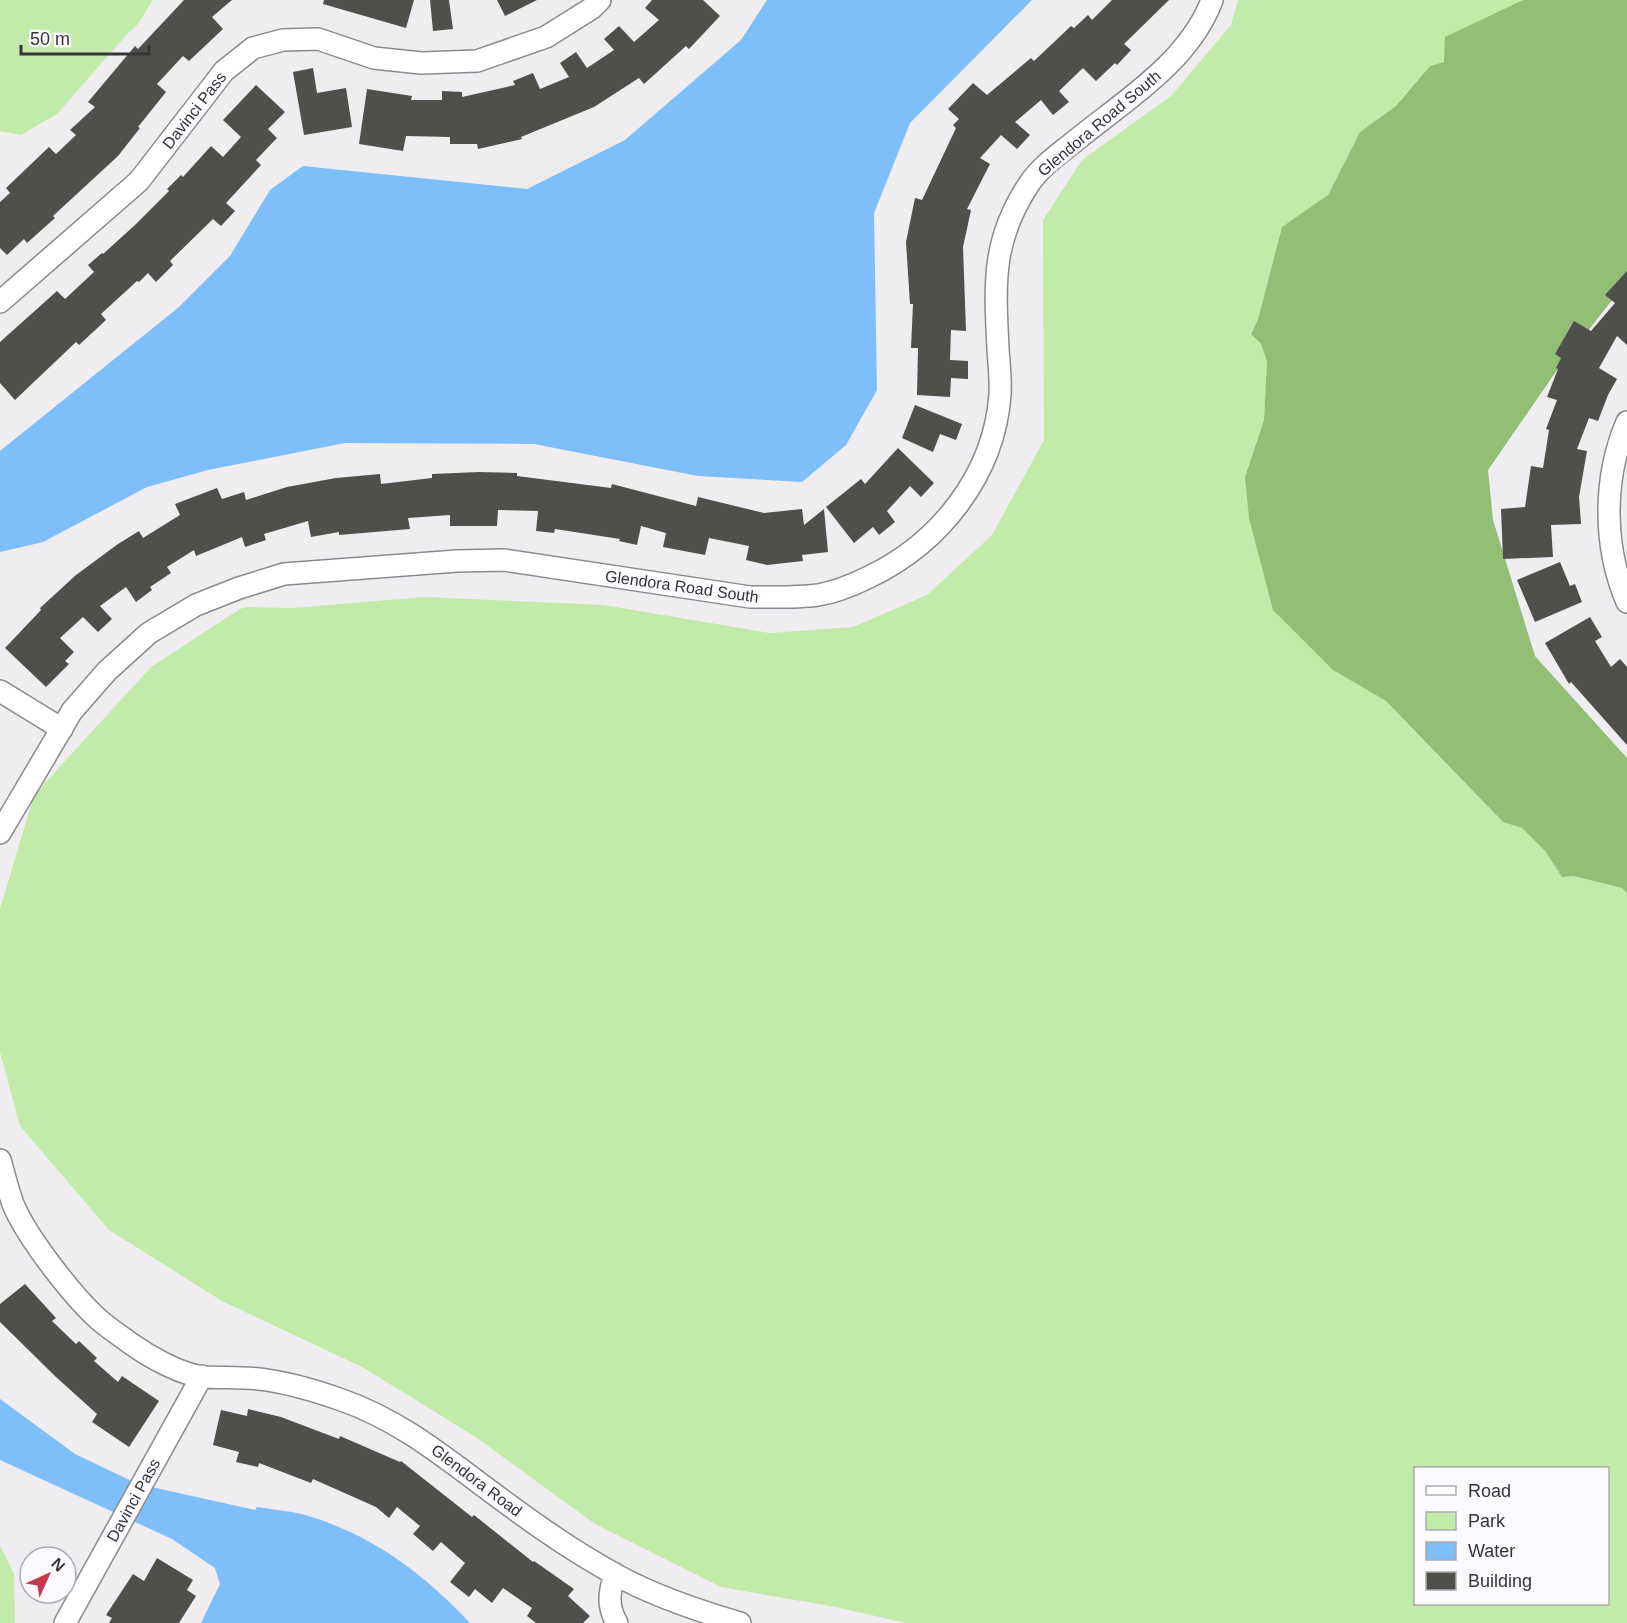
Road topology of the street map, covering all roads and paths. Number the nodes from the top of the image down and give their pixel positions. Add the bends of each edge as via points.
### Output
1 (600, 0) edge
2 (1212, 0) edge
3 (0, 302) edge
4 (1627, 422) edge
5 (1627, 602) edge
6 (0, 691) edge
7 (62, 729) junction
8 (0, 833) edge
9 (0, 1160) edge
10 (202, 1377) junction
11 (615, 1574) junction
12 (712, 1619) edge
13 (65, 1623) edge
14 (617, 1623) edge
15 (740, 1623) edge

1 - 3 street, Davinci Pass via 546,37 477,61 421,63 374,58 318,39 283,40 253,48 224,71 139,181
2 - 7 street, Glendora Road South via 1197,30 1175,57 1052,159 1030,182 1014,208 1001,241 995,284 1000,394 993,436 983,466 965,496 915,550 848,587 819,595 782,598 750,597 504,560 284,574 196,605 149,633 107,671 72,711
4 - 5 street via 1609,497 1609,533
6 - 7 street
7 - 8 street, Glendora Road South
9 - 10 street via 14,1205 35,1242 97,1317 141,1349 177,1369
10 - 11 street, Glendora Road via 261,1379 340,1399 377,1415 413,1434 555,1538
10 - 13 street, Davinci Pass
11 - 12 street, Glendora Road
11 - 14 street via 609,1601
12 - 15 street, Glendora Road

